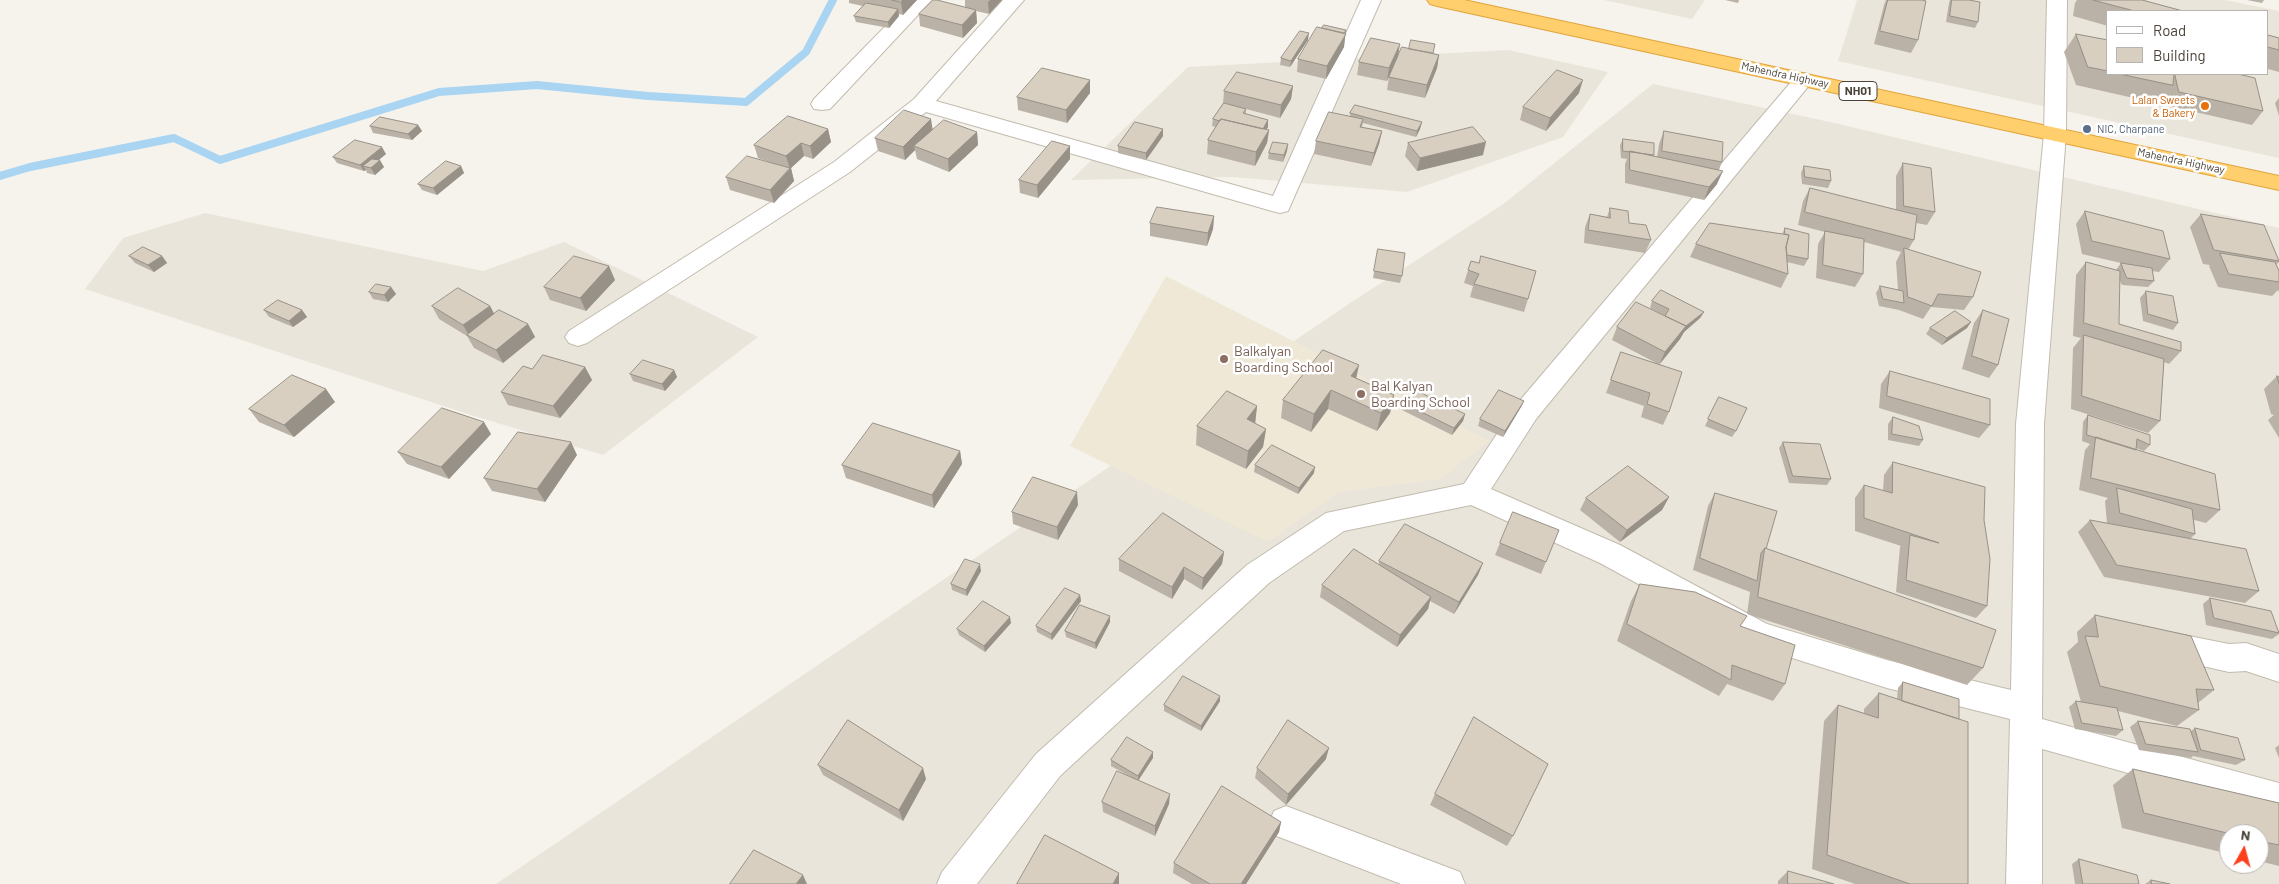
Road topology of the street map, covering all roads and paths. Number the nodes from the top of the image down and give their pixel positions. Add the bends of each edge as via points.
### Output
1 (922, 0) edge
2 (1014, 0) edge
3 (1371, 0) edge
4 (1437, 0) edge
5 (2057, 0) edge
6 (1804, 80) junction
7 (822, 104) dead end
8 (922, 104) junction
9 (2055, 134) junction
10 (2279, 183) edge
11 (578, 337) dead end
12 (1473, 493) junction
13 (2174, 647) edge
14 (2279, 668) edge
15 (2026, 718) junction
16 (2279, 799) edge
17 (1286, 823) dead end
18 (955, 884) edge
19 (1447, 884) edge
20 (2024, 884) edge

1 - 7 street
2 - 8 street
3 - 8 street via 1280,206
4 - 6 highway, Mahendra Highway / NH01
5 - 9 street
6 - 9 highway, Mahendra Highway / NH01
6 - 12 street via 1526,412
8 - 11 street via 842,167
9 - 10 highway, Mahendra Highway / NH01
9 - 15 street via 2030,424
12 - 15 street via 1610,554 1758,634
12 - 18 street via 1336,521 1258,574 1048,765
13 - 14 street via 2229,658 2246,657
15 - 16 street
15 - 20 street
17 - 19 street

